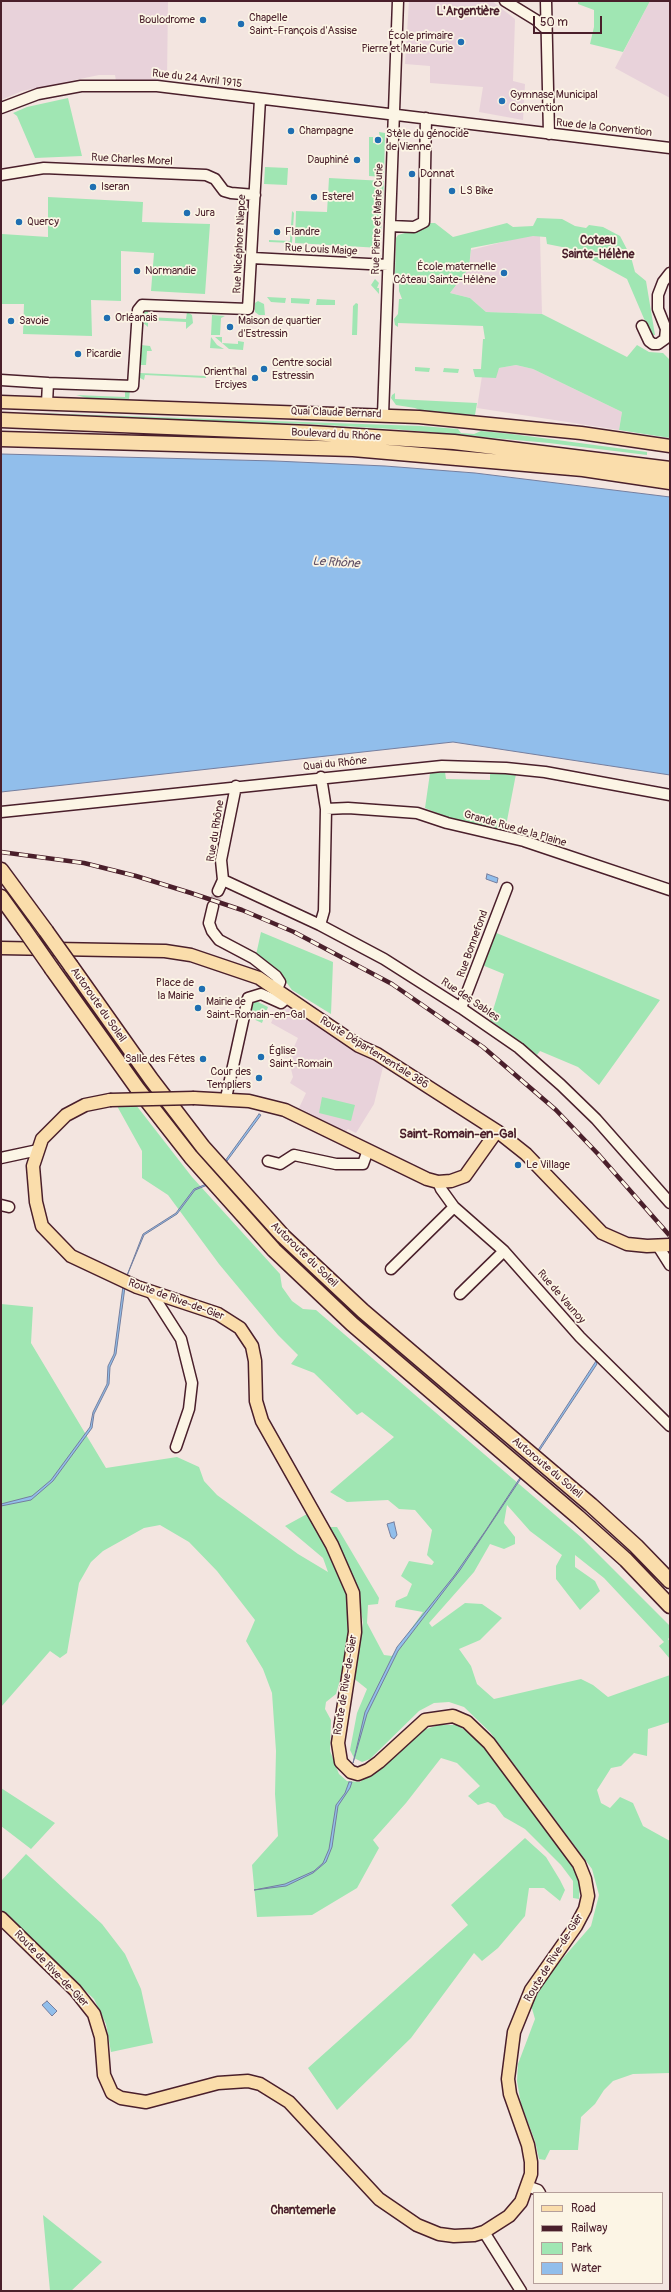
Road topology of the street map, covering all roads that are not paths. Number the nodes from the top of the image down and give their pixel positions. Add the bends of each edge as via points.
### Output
1 (398, 1) edge
2 (506, 1) edge
3 (546, 1) edge
4 (546, 29) junction
5 (260, 99) junction
6 (1, 108) edge
7 (393, 114) junction
8 (426, 118) junction
9 (549, 134) junction
10 (670, 148) edge
11 (1, 175) edge
12 (255, 195) junction
13 (390, 226) junction
14 (252, 258) junction
15 (388, 265) junction
16 (670, 273) edge
17 (642, 326) dead end
18 (1, 380) edge
19 (48, 383) junction
20 (1, 402) edge
21 (47, 403) junction
22 (383, 415) junction
23 (1, 420) edge
24 (1, 439) edge
25 (670, 446) edge
26 (670, 469) edge
27 (670, 482) edge
28 (321, 777) junction
29 (236, 786) junction
30 (670, 795) edge
31 (326, 809) junction
32 (1, 812) edge
33 (5, 875) edge
34 (224, 880) junction
35 (507, 888) dead end
36 (670, 890) edge
37 (218, 891) tunnel mouth
38 (1, 897) edge
39 (213, 906) tunnel mouth
40 (320, 925) junction
41 (1, 948) edge
42 (277, 989) junction
43 (288, 997) junction
44 (461, 1008) junction
45 (226, 1098) junction
46 (497, 1131) junction
47 (38, 1150) junction
48 (368, 1150) junction
49 (1, 1158) edge
50 (268, 1161) dead end
51 (438, 1182) junction
52 (670, 1203) edge
53 (454, 1207) junction
54 (664, 1246) edge
55 (504, 1251) junction
56 (670, 1265) edge
57 (391, 1269) dead end
58 (151, 1292) junction
59 (460, 1294) dead end
60 (670, 1426) edge
61 (176, 1447) dead end
62 (670, 1581) edge
63 (670, 1606) edge
64 (1, 1918) edge
65 (527, 2186) junction
66 (539, 2192) edge
67 (484, 2232) junction
68 (521, 2291) edge

1 - 7 street, Rue Pierre et Marie Curie
2 - 4 street
3 - 4 street
4 - 9 street
5 - 6 street, Rue du 24 Avril 1915 via 157,86 81,86 38,94
5 - 7 street, Rue du 24 Avril 1915
5 - 12 street, Rue Nicéphore Niepce
7 - 8 street, Rue de la Convention
7 - 13 street, Rue Pierre et Marie Curie
8 - 9 street, Rue de la Convention
8 - 13 street via 424,222 414,227
9 - 10 street, Rue de la Convention
11 - 12 street, Rue Charles Morel via 44,168 206,176 215,179 224,191
12 - 14 street, Rue Nicéphore Niepce
13 - 15 street, Rue Pierre et Marie Curie
14 - 15 street, Rue Louis Maige
14 - 19 street, Rue Nicéphore Niepce via 248,309 139,307 134,386
15 - 22 street, Rue Pierre et Marie Curie
16 - 17 street via 658,295 658,309 666,329 665,339 658,344 652,344
18 - 19 street, Rue Nicéphore Niepce
19 - 21 street
20 - 21 main road, Quai Claude Bernard
21 - 22 main road, Quai Claude Bernard
22 - 25 main road, Quai Claude Bernard via 536,428
23 - 26 highway, Boulevard du Rhône via 310,433 454,442
24 - 27 highway, Boulevard du Rhône via 353,449 583,470
28 - 29 street, Quai du Rhône
28 - 30 street, Quai du Rhône via 428,766 506,768 545,772
28 - 31 street
29 - 32 street, Quai du Rhône
29 - 34 street, Rue du Rhône via 221,860
31 - 36 street, Grande Rue de la Plaine via 348,808 423,815 524,841
31 - 40 street via 324,911
33 - 62 highway, Autoroute du Soleil, bridge via 151,1079 203,1147 283,1236 363,1311 591,1505
34 - 37 street
34 - 40 street, Rue des Sables
35 - 44 street, Rue Bonnefond
38 - 63 highway, Autoroute du Soleil, bridge via 137,1088 191,1158 274,1250 358,1329 594,1531
39 - 42 street via 209,923 212,932 219,940 252,958 276,976 280,982
40 - 44 street, Rue des Sables via 384,959
41 - 42 main road, Route Départementale 386 via 165,951 191,955 259,978
42 - 43 main road, Route Départementale 386
43 - 45 street via 281,1003 261,994 248,998
43 - 46 main road, Route Départementale 386 via 359,1046 377,1054
44 - 52 street, Rue des Sables via 519,1048 561,1085 596,1119
45 - 47 main road, Route de Rive-de-Gier, bridge via 110,1100 85,1105 66,1115 42,1139
45 - 48 main road, Route de Rive-de-Gier via 285,1110
46 - 51 main road, Route de Rive-de-Gier via 465,1176 451,1182
46 - 54 main road, Route Départementale 386 via 526,1154 602,1232 627,1244
47 - 49 street
47 - 58 main road, Route de Rive-de-Gier via 33,1166 36,1202 42,1226 71,1256
48 - 50 street via 363,1164 336,1164 294,1155 280,1164
48 - 51 main road, Route de Rive-de-Gier
51 - 53 street, Rue de Vaunoy
53 - 55 street, Rue de Vaunoy
53 - 57 street
54 - 56 street
55 - 59 street
55 - 60 street, Rue de Vaunoy via 580,1337
58 - 61 street via 181,1339 192,1382 189,1409
58 - 65 main road, Route de Rive-de-Gier via 218,1314 245,1334 252,1346 255,1361 256,1401 262,1421 345,1572 353,1593 355,1632 338,1743 344,1766 358,1774 368,1770 425,1720 453,1716 467,1722 489,1742 579,1864 588,1896 585,1909 531,1990 514,2032 508,2079 514,2110 528,2145 531,2174
64 - 67 main road, Route de Rive-de-Gier via 75,1990 94,2014 101,2037 104,2075 112,2092 120,2098 146,2102 218,2082 248,2081 260,2084 289,2102 379,2199 396,2212 438,2234 454,2236
65 - 66 street
65 - 67 main road, Route de Rive-de-Gier via 521,2202 509,2216
67 - 68 street

